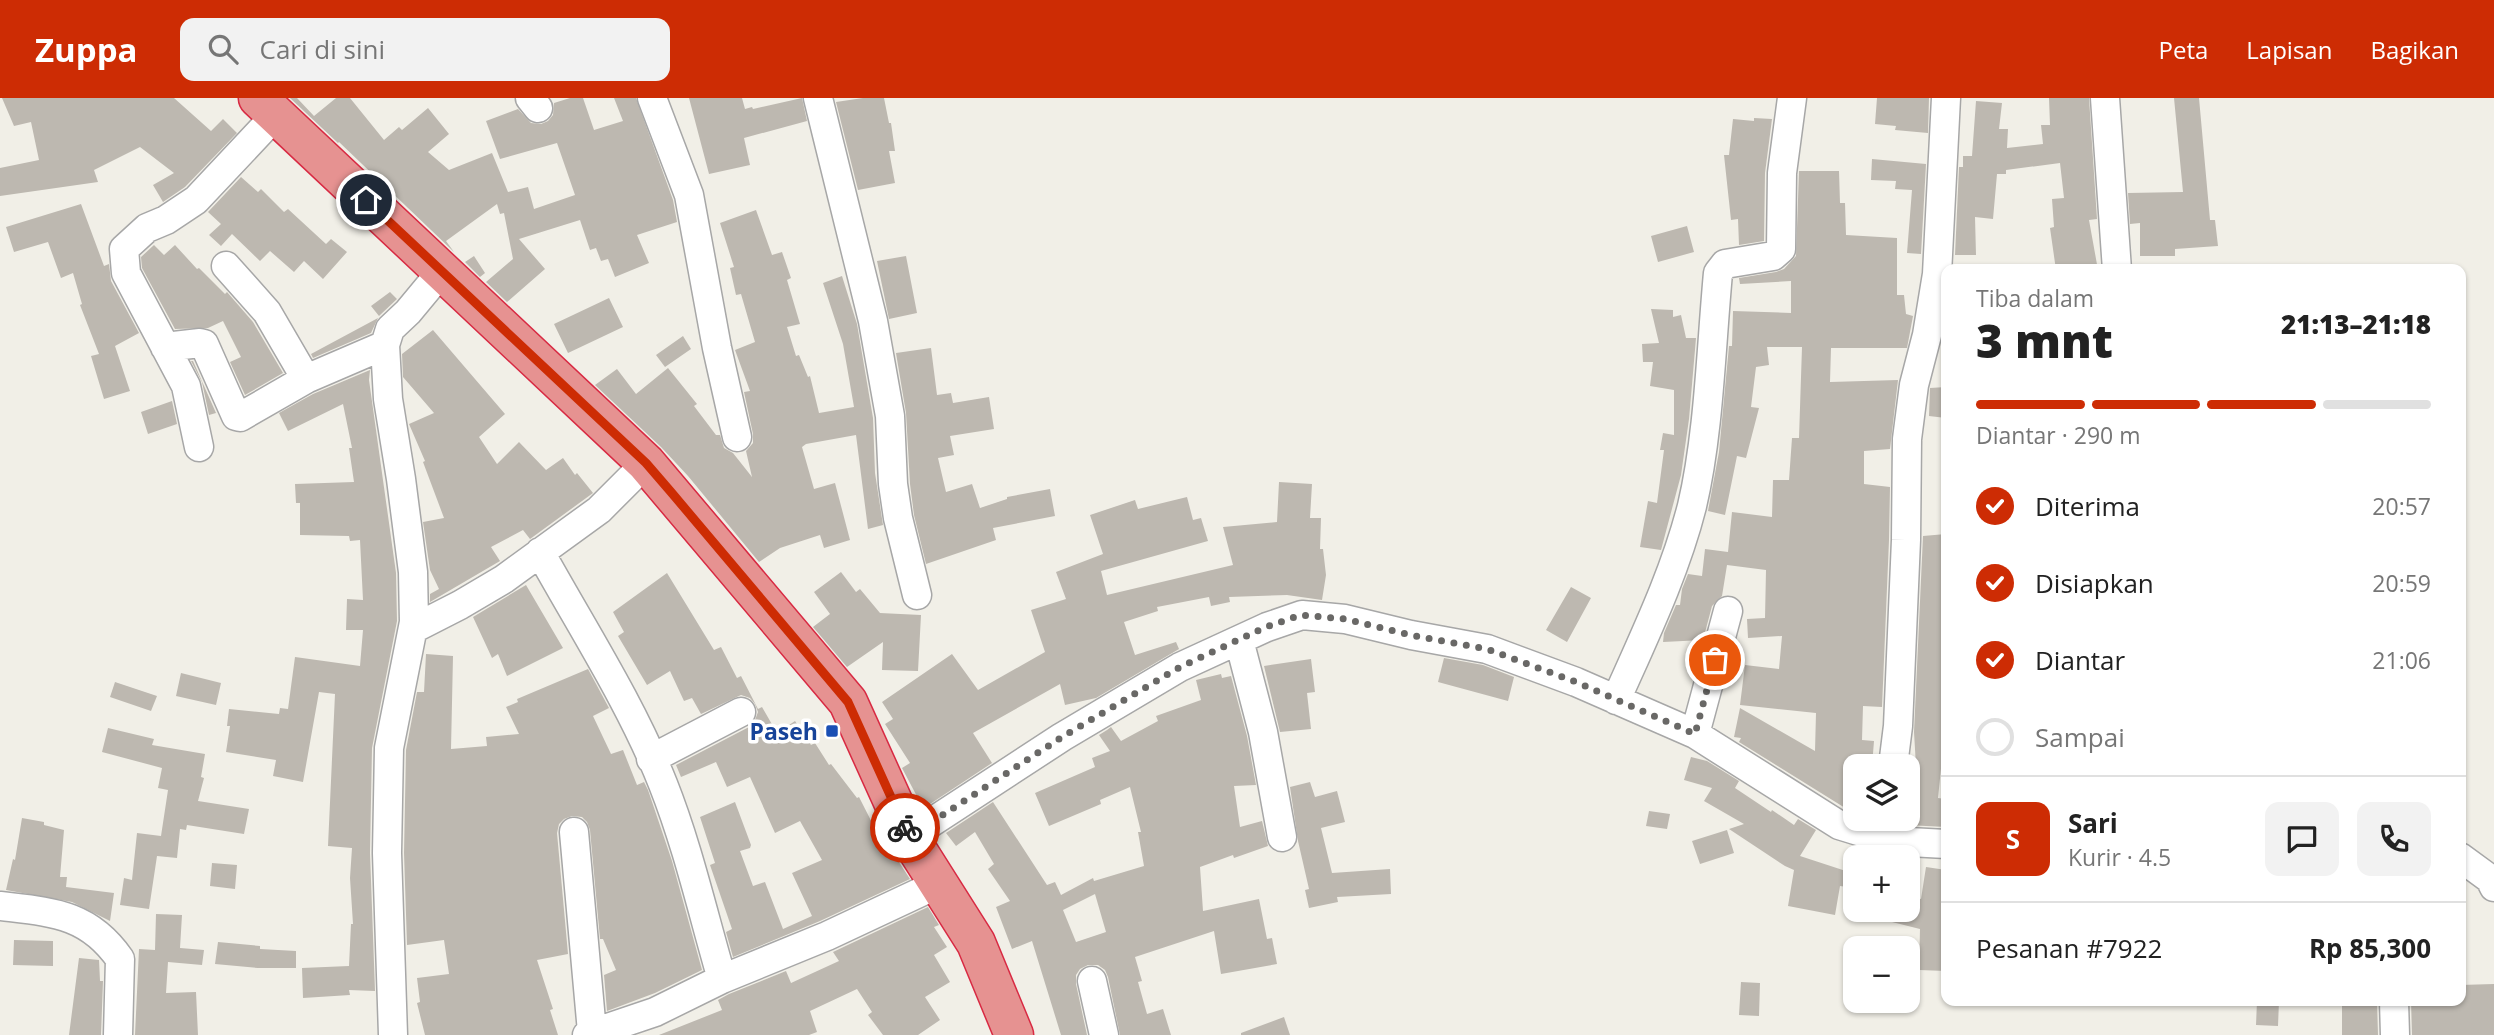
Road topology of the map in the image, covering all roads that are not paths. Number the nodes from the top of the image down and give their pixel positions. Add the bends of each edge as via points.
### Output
1 (652, 98) edge
2 (818, 98) edge
3 (1792, 98) edge
4 (1946, 98) edge
5 (2105, 98) edge
6 (267, 104) edge
7 (2117, 264) edge
8 (226, 266) dead end
9 (442, 271) junction
10 (1939, 310) edge
11 (385, 345) junction
12 (165, 347) junction
13 (306, 379) junction
14 (737, 437) dead end
15 (199, 447) dead end
16 (646, 463) junction
17 (540, 552) junction
18 (918, 595) dead end
19 (1728, 611) dead end
20 (412, 629) junction
21 (1238, 640) junction
22 (1616, 699) junction
23 (741, 712) dead end
24 (1695, 734) junction
25 (1895, 754) edge
26 (651, 759) junction
27 (1843, 825) edge
28 (1895, 831) edge
29 (574, 832) dead end
30 (909, 837) junction
31 (1282, 837) dead end
32 (1941, 843) edge
33 (2466, 861) edge
34 (940, 883) junction
35 (2494, 887) edge
36 (0, 906) edge
37 (722, 979) junction
38 (1092, 981) dead end
39 (2394, 1006) edge
40 (658, 1024) edge
41 (589, 1034) edge
42 (118, 1035) edge
43 (393, 1035) edge
44 (1014, 1035) edge
45 (1104, 1035) edge
46 (2395, 1035) edge

1 - 14 street via 689,195
2 - 18 street via 873,321 890,416 898,518
3 - 22 street via 1782,173 1781,249 1773,256 1725,264 1718,273 1692,507 1664,592
4 - 10 street
5 - 7 street
6 - 9 highway
6 - 12 street via 196,200 147,228 124,249 126,273
8 - 13 street via 267,312
9 - 11 street via 390,329
9 - 16 highway
10 - 25 street via 1914,385 1907,439
11 - 13 street
11 - 20 street via 388,399 413,572
12 - 13 street via 204,344 238,417
12 - 15 street via 186,386
16 - 17 street via 599,510
16 - 30 highway via 848,702
17 - 20 street via 460,606
17 - 26 street
19 - 24 street
20 - 43 street via 389,748
21 - 22 street via 1301,615 1345,619 1487,649
21 - 30 street via 1180,667 1074,730
21 - 31 street via 1263,732
22 - 24 street
23 - 26 street
24 - 27 street
26 - 37 street via 681,834
28 - 32 street
29 - 41 street
30 - 34 highway
33 - 35 street
34 - 37 street
34 - 44 highway via 976,943
36 - 42 street via 62,914 88,926 114,951 120,959
37 - 40 street
38 - 45 street
39 - 46 street
40 - 41 street

